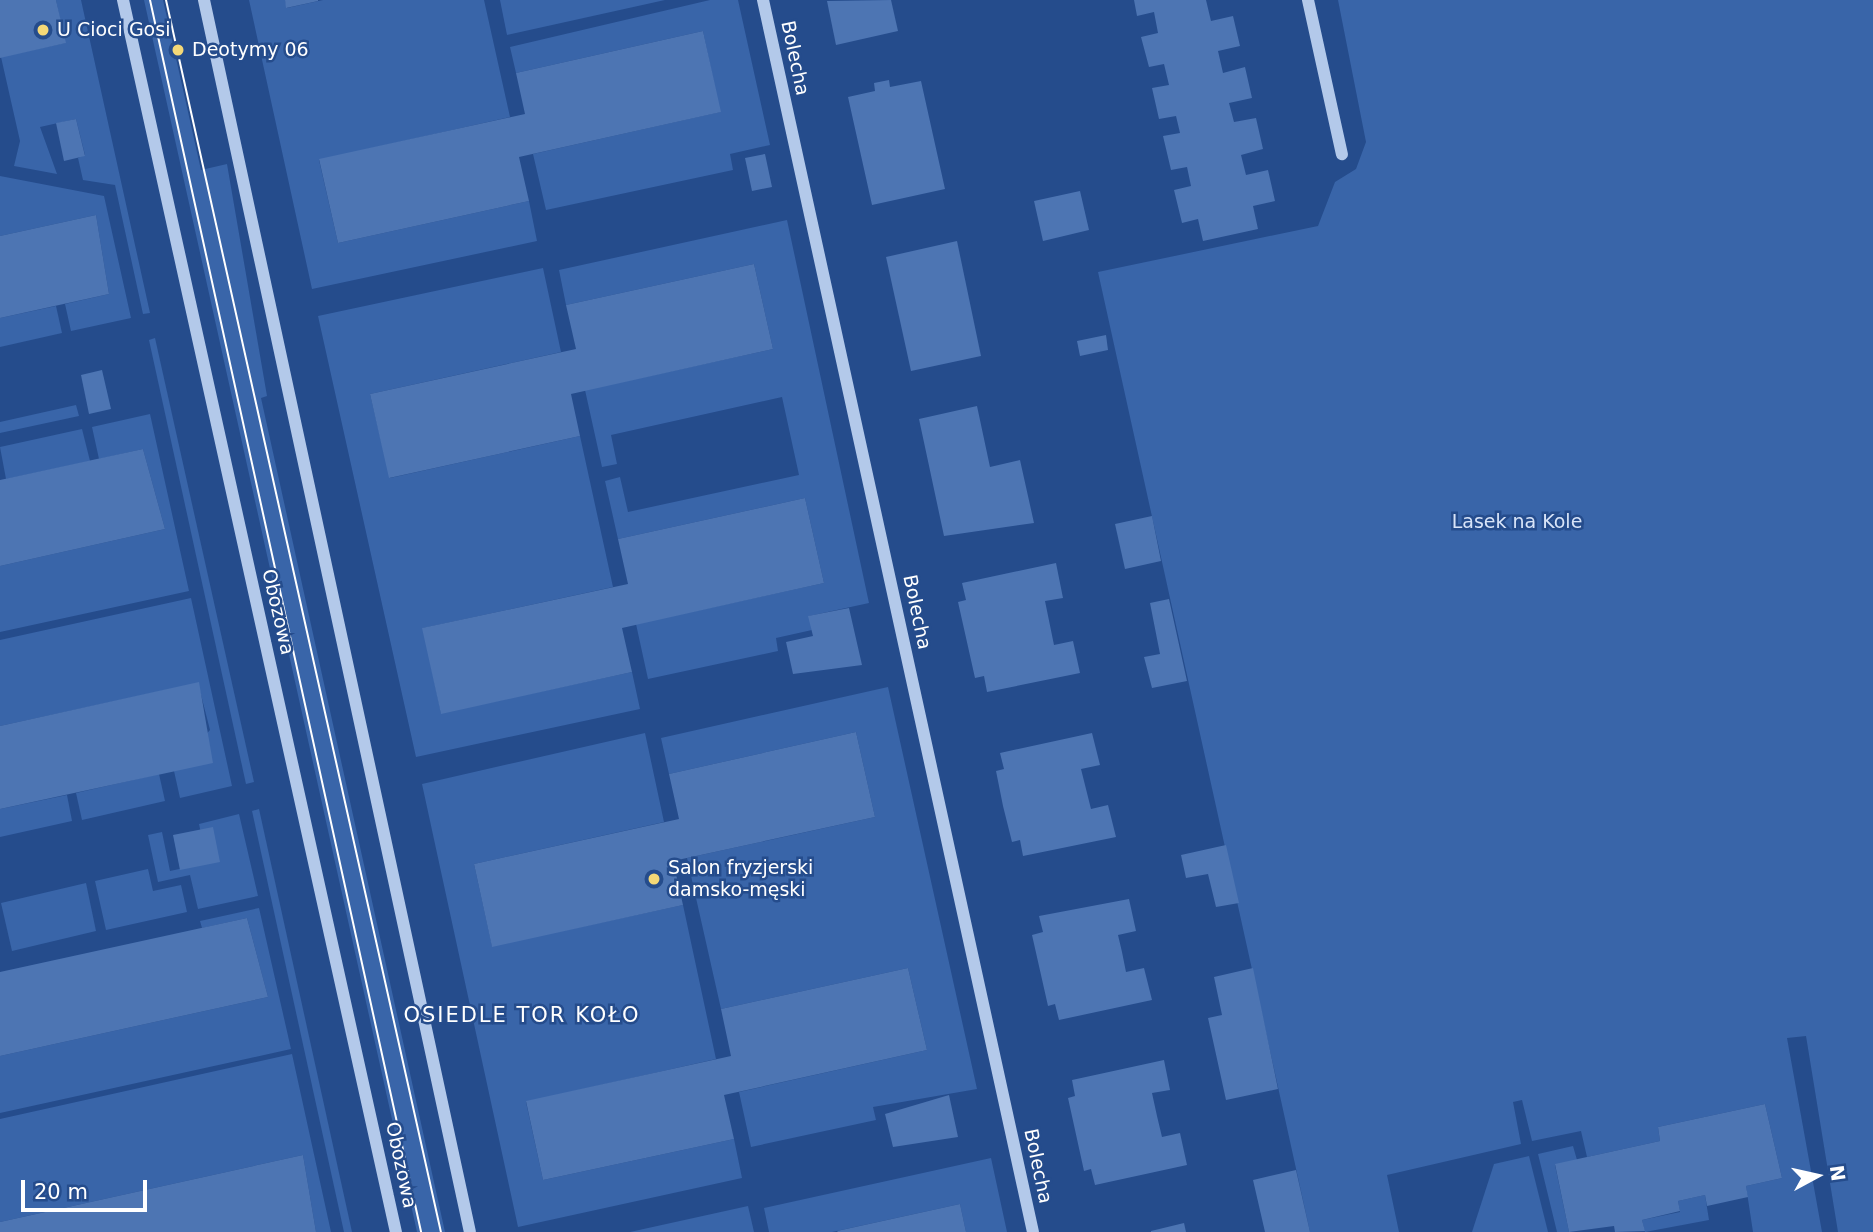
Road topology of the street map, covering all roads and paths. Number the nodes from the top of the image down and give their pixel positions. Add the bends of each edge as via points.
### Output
1 (123, 0) edge
2 (204, 0) edge
3 (763, 0) edge
4 (1307, 0) edge
5 (1342, 154) dead end
6 (396, 1232) edge
7 (470, 1232) edge
8 (1033, 1232) edge

1 - 6 street, Obozowa
2 - 7 street
3 - 8 street, Bolecha
4 - 5 street

